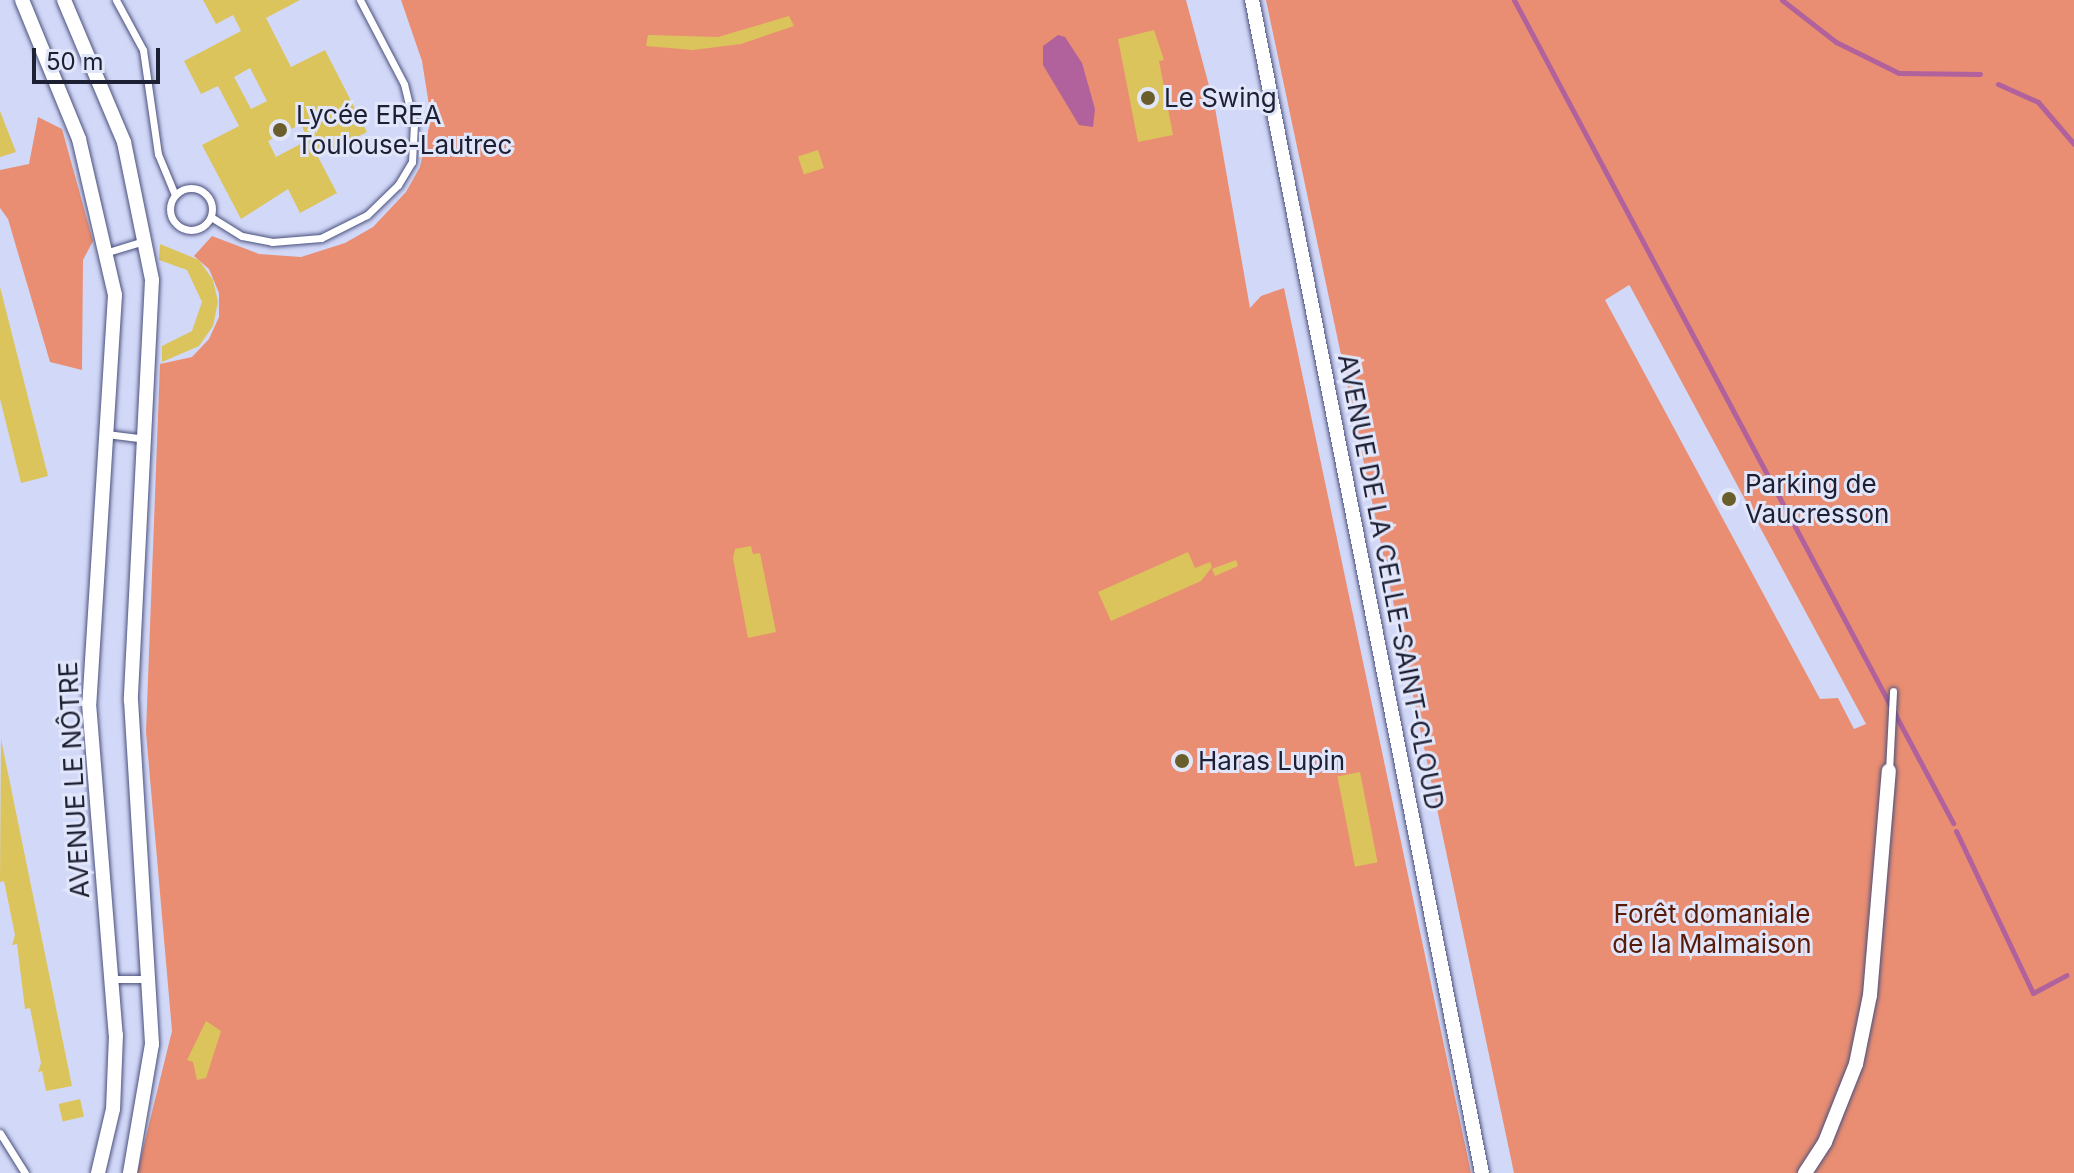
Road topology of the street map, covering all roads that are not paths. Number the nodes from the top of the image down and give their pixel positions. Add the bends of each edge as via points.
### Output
1 (22, 0) edge
2 (64, 0) edge
3 (116, 0) edge
4 (360, 0) edge
5 (1252, 0) edge
6 (175, 195) junction
7 (211, 217) junction
8 (146, 241) junction
9 (108, 252) junction
10 (104, 433) junction
11 (145, 439) junction
12 (1893, 691) dead end
13 (1889, 771) joint
14 (113, 979) junction
15 (148, 979) junction
16 (0, 1133) edge
17 (25, 1173) edge
18 (98, 1173) edge
19 (130, 1173) edge
20 (1482, 1173) edge
21 (1805, 1173) edge

1 - 9 street, AVENUE LE NÔTRE via 79,139
2 - 8 street via 124,142
3 - 6 lane via 143,50 158,154
4 - 7 lane via 404,84 414,125 412,162 398,185 367,215 321,238 272,242 242,236
5 - 20 street, AVENUE DE LA CELLE-SAINT-CLOUD
6 - 7 lane via 199,189 212,204
6 - 7 lane via 171,216 180,227 194,230
8 - 9 lane
8 - 11 street via 154,319
9 - 10 street, AVENUE LE NÔTRE via 115,337
10 - 11 lane
10 - 14 street, AVENUE LE NÔTRE via 89,703
11 - 15 street via 131,700
12 - 13 lane
13 - 21 street via 1870,995 1856,1064 1825,1142
14 - 15 lane
14 - 18 street, AVENUE LE NÔTRE via 116,1077
15 - 19 street via 152,1044
16 - 17 lane

